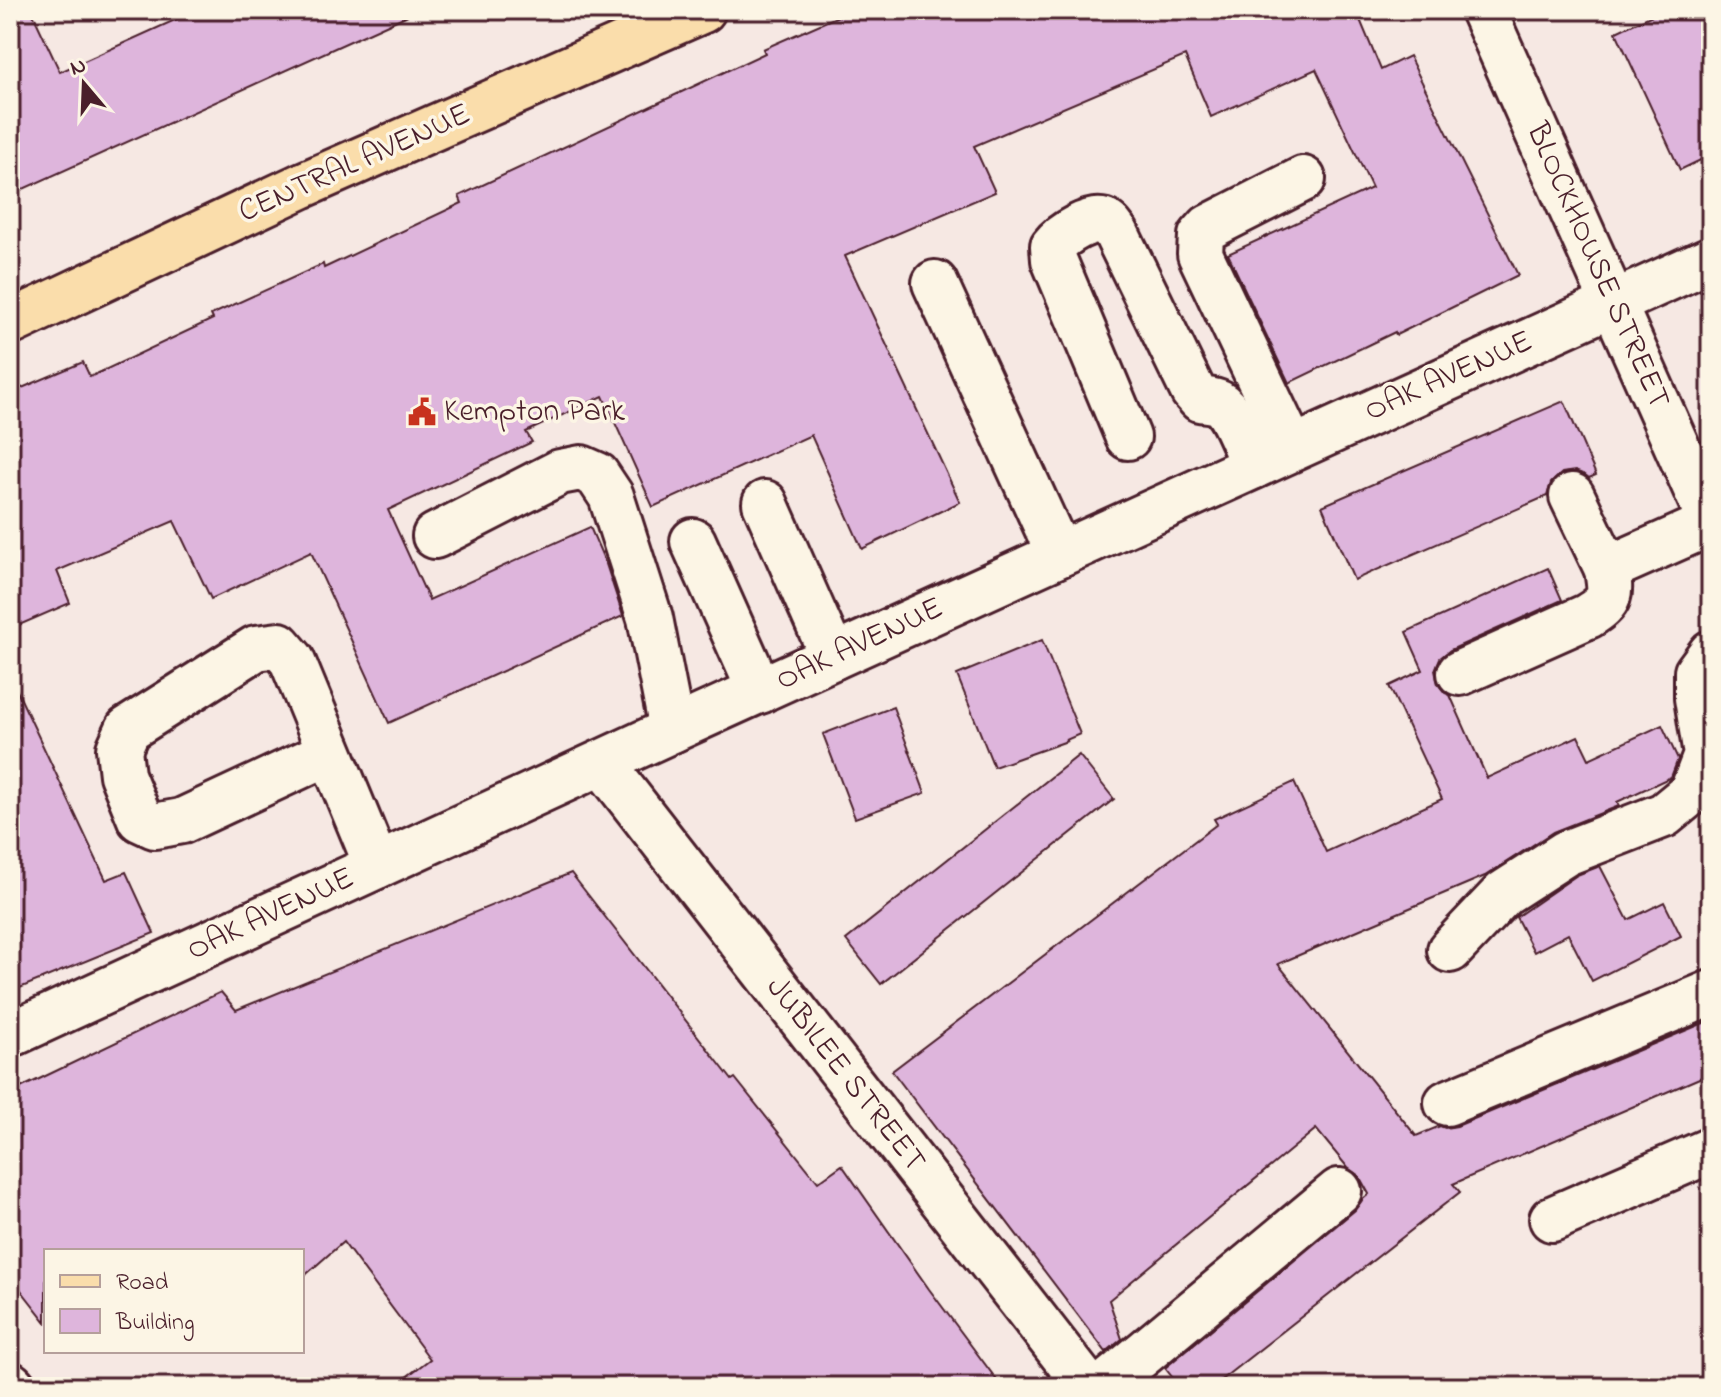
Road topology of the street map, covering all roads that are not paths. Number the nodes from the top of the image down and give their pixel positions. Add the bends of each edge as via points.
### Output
1 (703, 10) edge
2 (1483, 10) edge
3 (648, 21) edge
4 (1303, 179) dead end
5 (1711, 259) edge
6 (935, 283) dead end
7 (1614, 302) junction
8 (10, 323) edge
9 (1128, 437) dead end
10 (1292, 448) junction
11 (1254, 466) junction
12 (1572, 496) dead end
13 (765, 503) dead end
14 (1711, 523) edge
15 (435, 536) dead end
16 (693, 541) dead end
17 (1059, 554) junction
18 (1607, 569) junction
19 (1711, 653) edge
20 (833, 657) junction
21 (1460, 673) dead end
22 (760, 691) junction
23 (672, 730) junction
24 (330, 752) junction
25 (602, 763) junction
26 (377, 866) junction
27 (1450, 950) dead end
28 (1711, 993) edge
29 (10, 1035) edge
30 (1447, 1103) dead end
31 (1711, 1150) edge
32 (1339, 1191) dead end
33 (1552, 1219) dead end
34 (1088, 1387) edge
35 (1103, 1387) edge

1 - 3 main road, CENTRAL AVENUE
2 - 7 street, BLOCKHOUSE STREET
3 - 8 main road, CENTRAL AVENUE
4 - 10 street via 1209,227 1201,236 1200,254
5 - 7 street, OAK AVENUE
6 - 17 street
7 - 10 street, OAK AVENUE
7 - 14 street, BLOCKHOUSE STREET
9 - 11 street via 1054,260 1053,246 1060,237 1095,220 1116,233 1193,391 1200,399 1223,406
10 - 11 street, OAK AVENUE
11 - 17 street, OAK AVENUE
12 - 18 street
13 - 20 street
14 - 18 street
15 - 23 street via 560,472 581,468 597,475 611,496 650,618
16 - 22 street
17 - 20 street, OAK AVENUE
18 - 21 street via 1611,590 1603,607
19 - 27 street via 1697,672 1706,755 1692,792 1664,815 1566,853 1504,893
20 - 22 street, OAK AVENUE
22 - 23 street, OAK AVENUE
23 - 25 street, OAK AVENUE
24 - 24 street via 292,660 279,645 256,648 128,729 119,749 122,775 140,819 155,826 182,821
24 - 26 street
25 - 26 street, OAK AVENUE
25 - 34 street, JUBILEE STREET
26 - 29 street, OAK AVENUE
28 - 30 street
31 - 33 street
32 - 35 street

